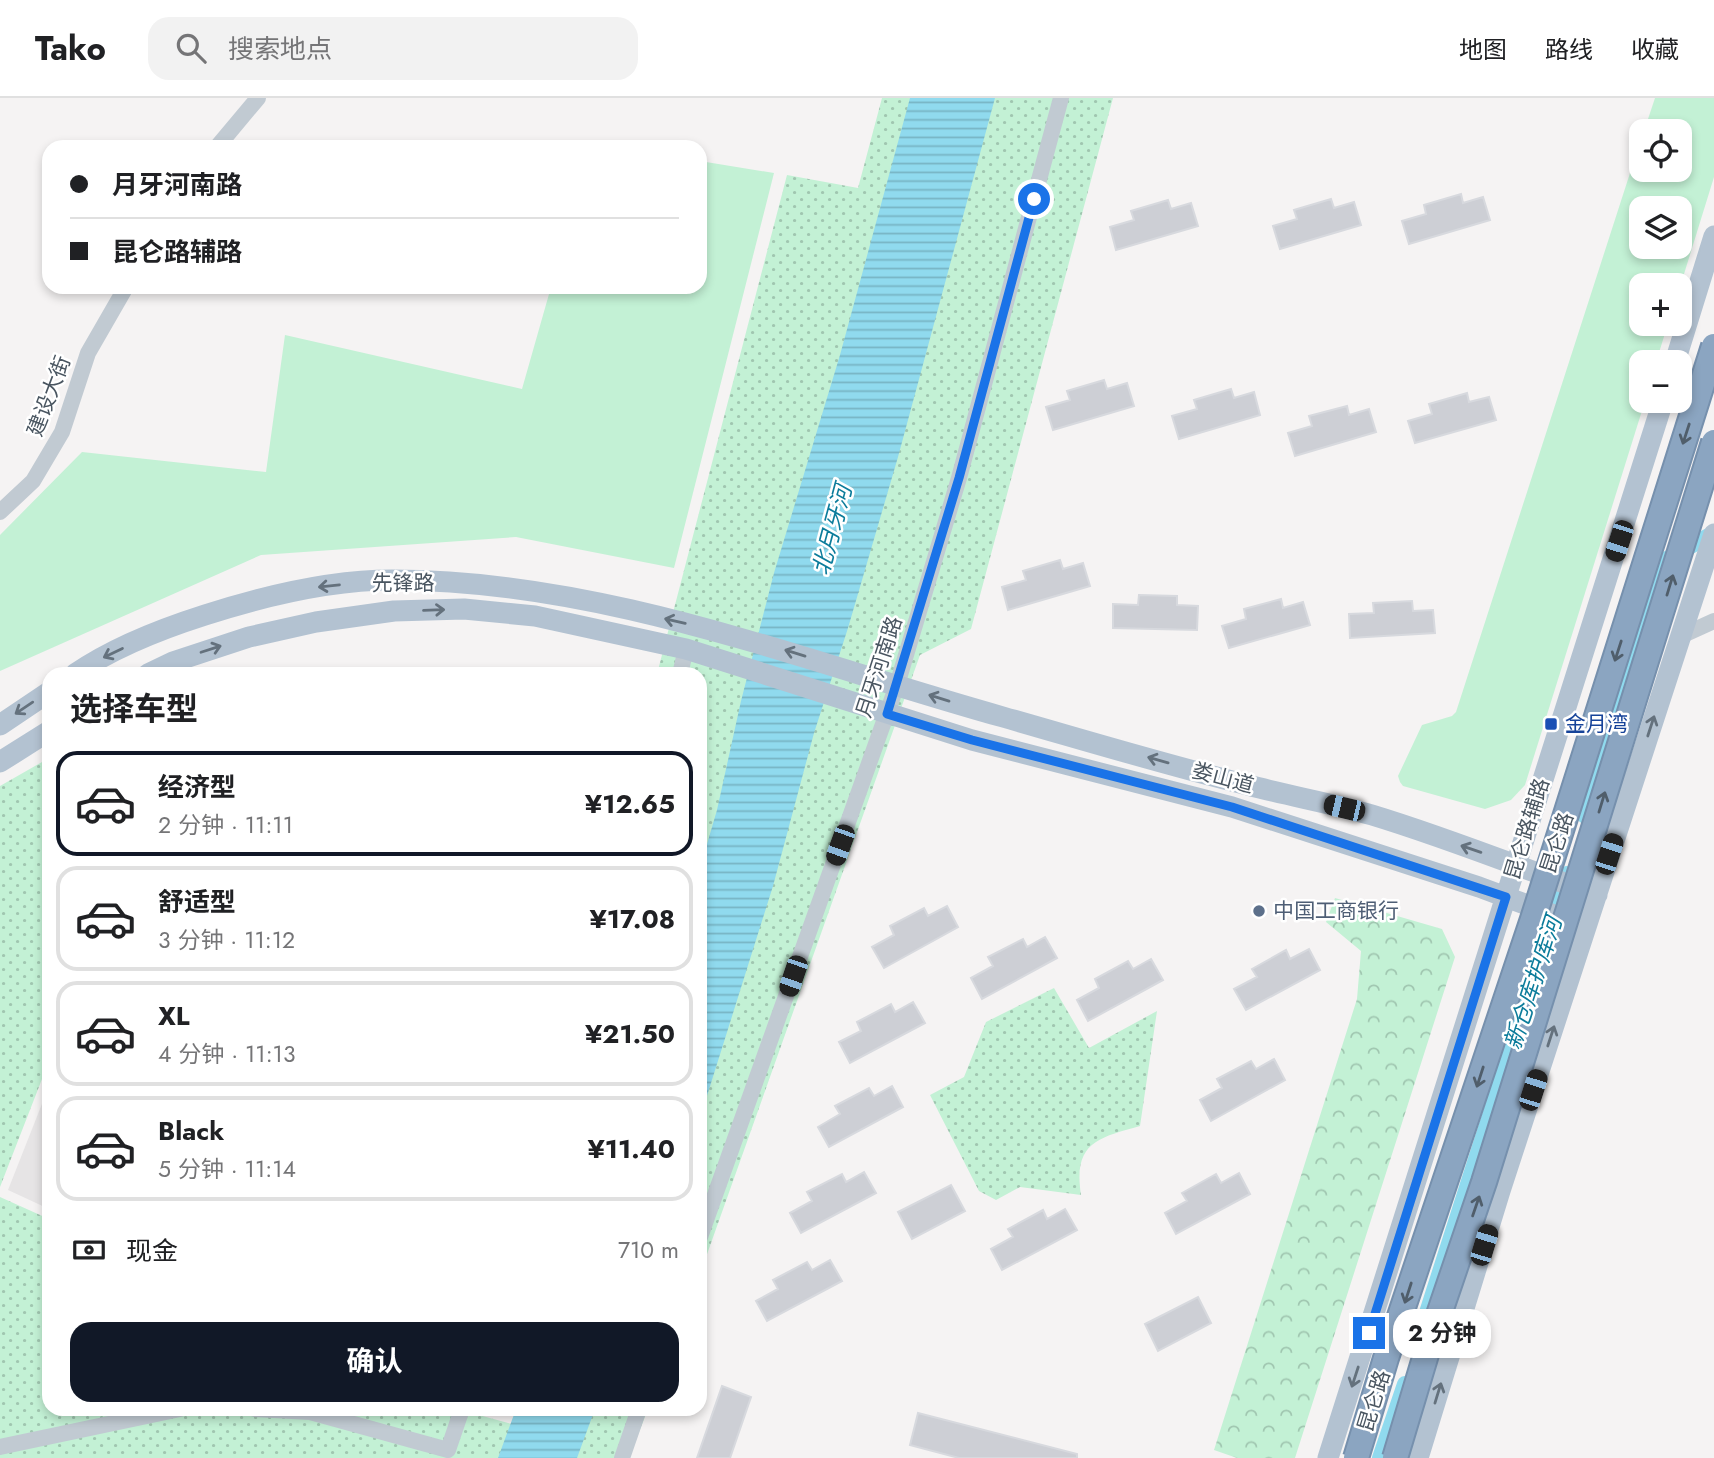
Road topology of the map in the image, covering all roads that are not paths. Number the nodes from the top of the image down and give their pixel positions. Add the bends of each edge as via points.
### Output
1 (258, 98) edge
2 (1061, 98) edge
3 (223, 140) edge
4 (1714, 236) edge
5 (122, 294) edge
6 (1714, 346) edge
7 (1679, 350) edge
8 (1659, 413) edge
9 (1714, 442) edge
10 (0, 512) edge
11 (1714, 534) edge
12 (1714, 621) edge
13 (1681, 636) junction
14 (686, 649) junction
15 (86, 667) edge
16 (163, 667) edge
17 (682, 667) edge
18 (848, 669) joint
19 (897, 685) junction
20 (42, 697) edge
21 (832, 697) joint
22 (887, 714) junction
23 (0, 725) edge
24 (42, 735) edge
25 (0, 762) edge
26 (1525, 869) junction
27 (1597, 895) junction
28 (1515, 901) junction
29 (1586, 927) junction
30 (707, 1217) edge
31 (147, 1416) edge
32 (325, 1416) edge
33 (460, 1416) edge
34 (637, 1416) edge
35 (0, 1447) edge
36 (622, 1458) edge
37 (1328, 1458) edge
38 (1356, 1458) edge
39 (1395, 1458) edge
40 (1418, 1458) edge

1 - 3 street
2 - 19 street, 月牙河南路 via 959,478
4 - 7 main road
5 - 10 street, 建设大街 via 88,353 62,432 33,481
6 -> 38 highway, 昆仑路, bridge
8 - 26 main road, 昆仑路辅路
39 -> 9 highway, 昆仑路, bridge
11 - 13 main road
12 - 13 street
27 -> 13 main road
16 -> 14 main road, 先锋路 via 248,637 394,611 464,609 535,616
14 - 17 street
14 - 21 main road, 先锋路
18 -> 15 main road, 先锋路 via 742,637 538,590 389,580 311,588 235,605 164,628
18 - 19 main road, 娄山道
19 - 22 street, 月牙河南路
26 -> 19 main road, 娄山道 via 1369,814 1245,785
20 -> 23 main road
21 - 22 main road, 娄山道
22 - 28 main road, 娄山道 via 1232,807
22 - 30 street, 月牙河南路
24 - 25 main road
26 - 27 main road, 娄山道, bridge
26 - 28 main road, 昆仑路辅路
27 - 29 main road
28 - 29 main road, 娄山道, bridge
28 -> 37 main road, 昆仑路辅路
40 -> 29 main road
31 - 35 street
32 - 33 street via 448,1450
34 - 36 street

